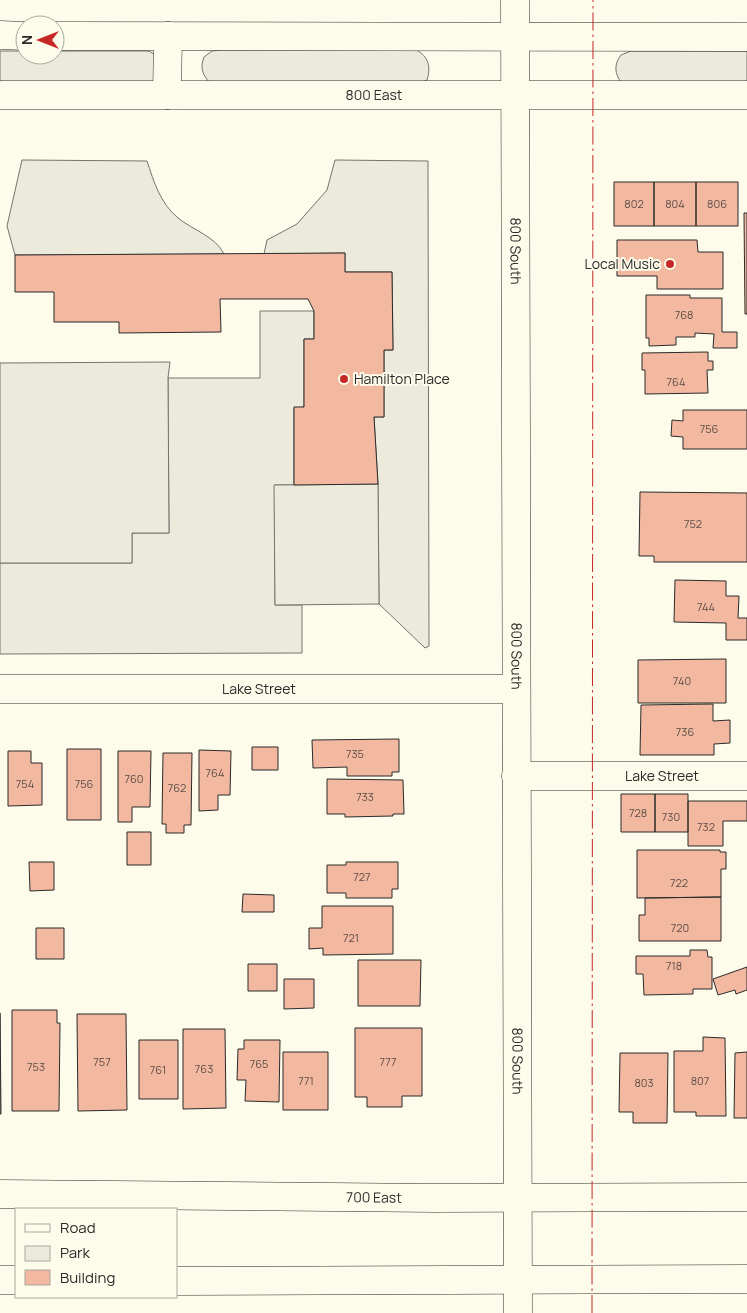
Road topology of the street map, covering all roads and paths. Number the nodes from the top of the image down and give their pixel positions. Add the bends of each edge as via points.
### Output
1 (515, 0) edge
2 (0, 36) edge
3 (15, 36) edge
4 (65, 36) edge
5 (168, 36) junction
6 (515, 37) junction
7 (747, 37) edge
8 (0, 95) edge
9 (167, 95) junction
10 (515, 95) junction
11 (747, 95) edge
12 (0, 689) edge
13 (516, 689) junction
14 (516, 776) junction
15 (747, 776) edge
16 (0, 1194) edge
17 (747, 1197) edge
18 (517, 1198) junction
19 (747, 1279) edge
20 (0, 1280) edge
21 (15, 1280) edge
22 (178, 1280) edge
23 (518, 1280) junction
24 (518, 1313) edge

1 - 6 main road, 800 South
2 - 3 main road
4 - 5 main road
5 - 6 main road
5 - 9 main road
6 - 7 main road
6 - 10 main road, 800 South
8 - 9 main road, 800 East
9 - 10 main road, 800 East
10 - 11 main road, 800 East
10 - 13 main road, 800 South
12 - 13 main road, Lake Street
13 - 14 main road, 800 South
14 - 15 main road, Lake Street
14 - 18 main road, 800 South
16 - 18 main road, 700 East
17 - 18 main road, 700 East
18 - 23 main road, 800 South
19 - 23 main road
20 - 21 main road
22 - 23 main road
23 - 24 main road, 800 South

